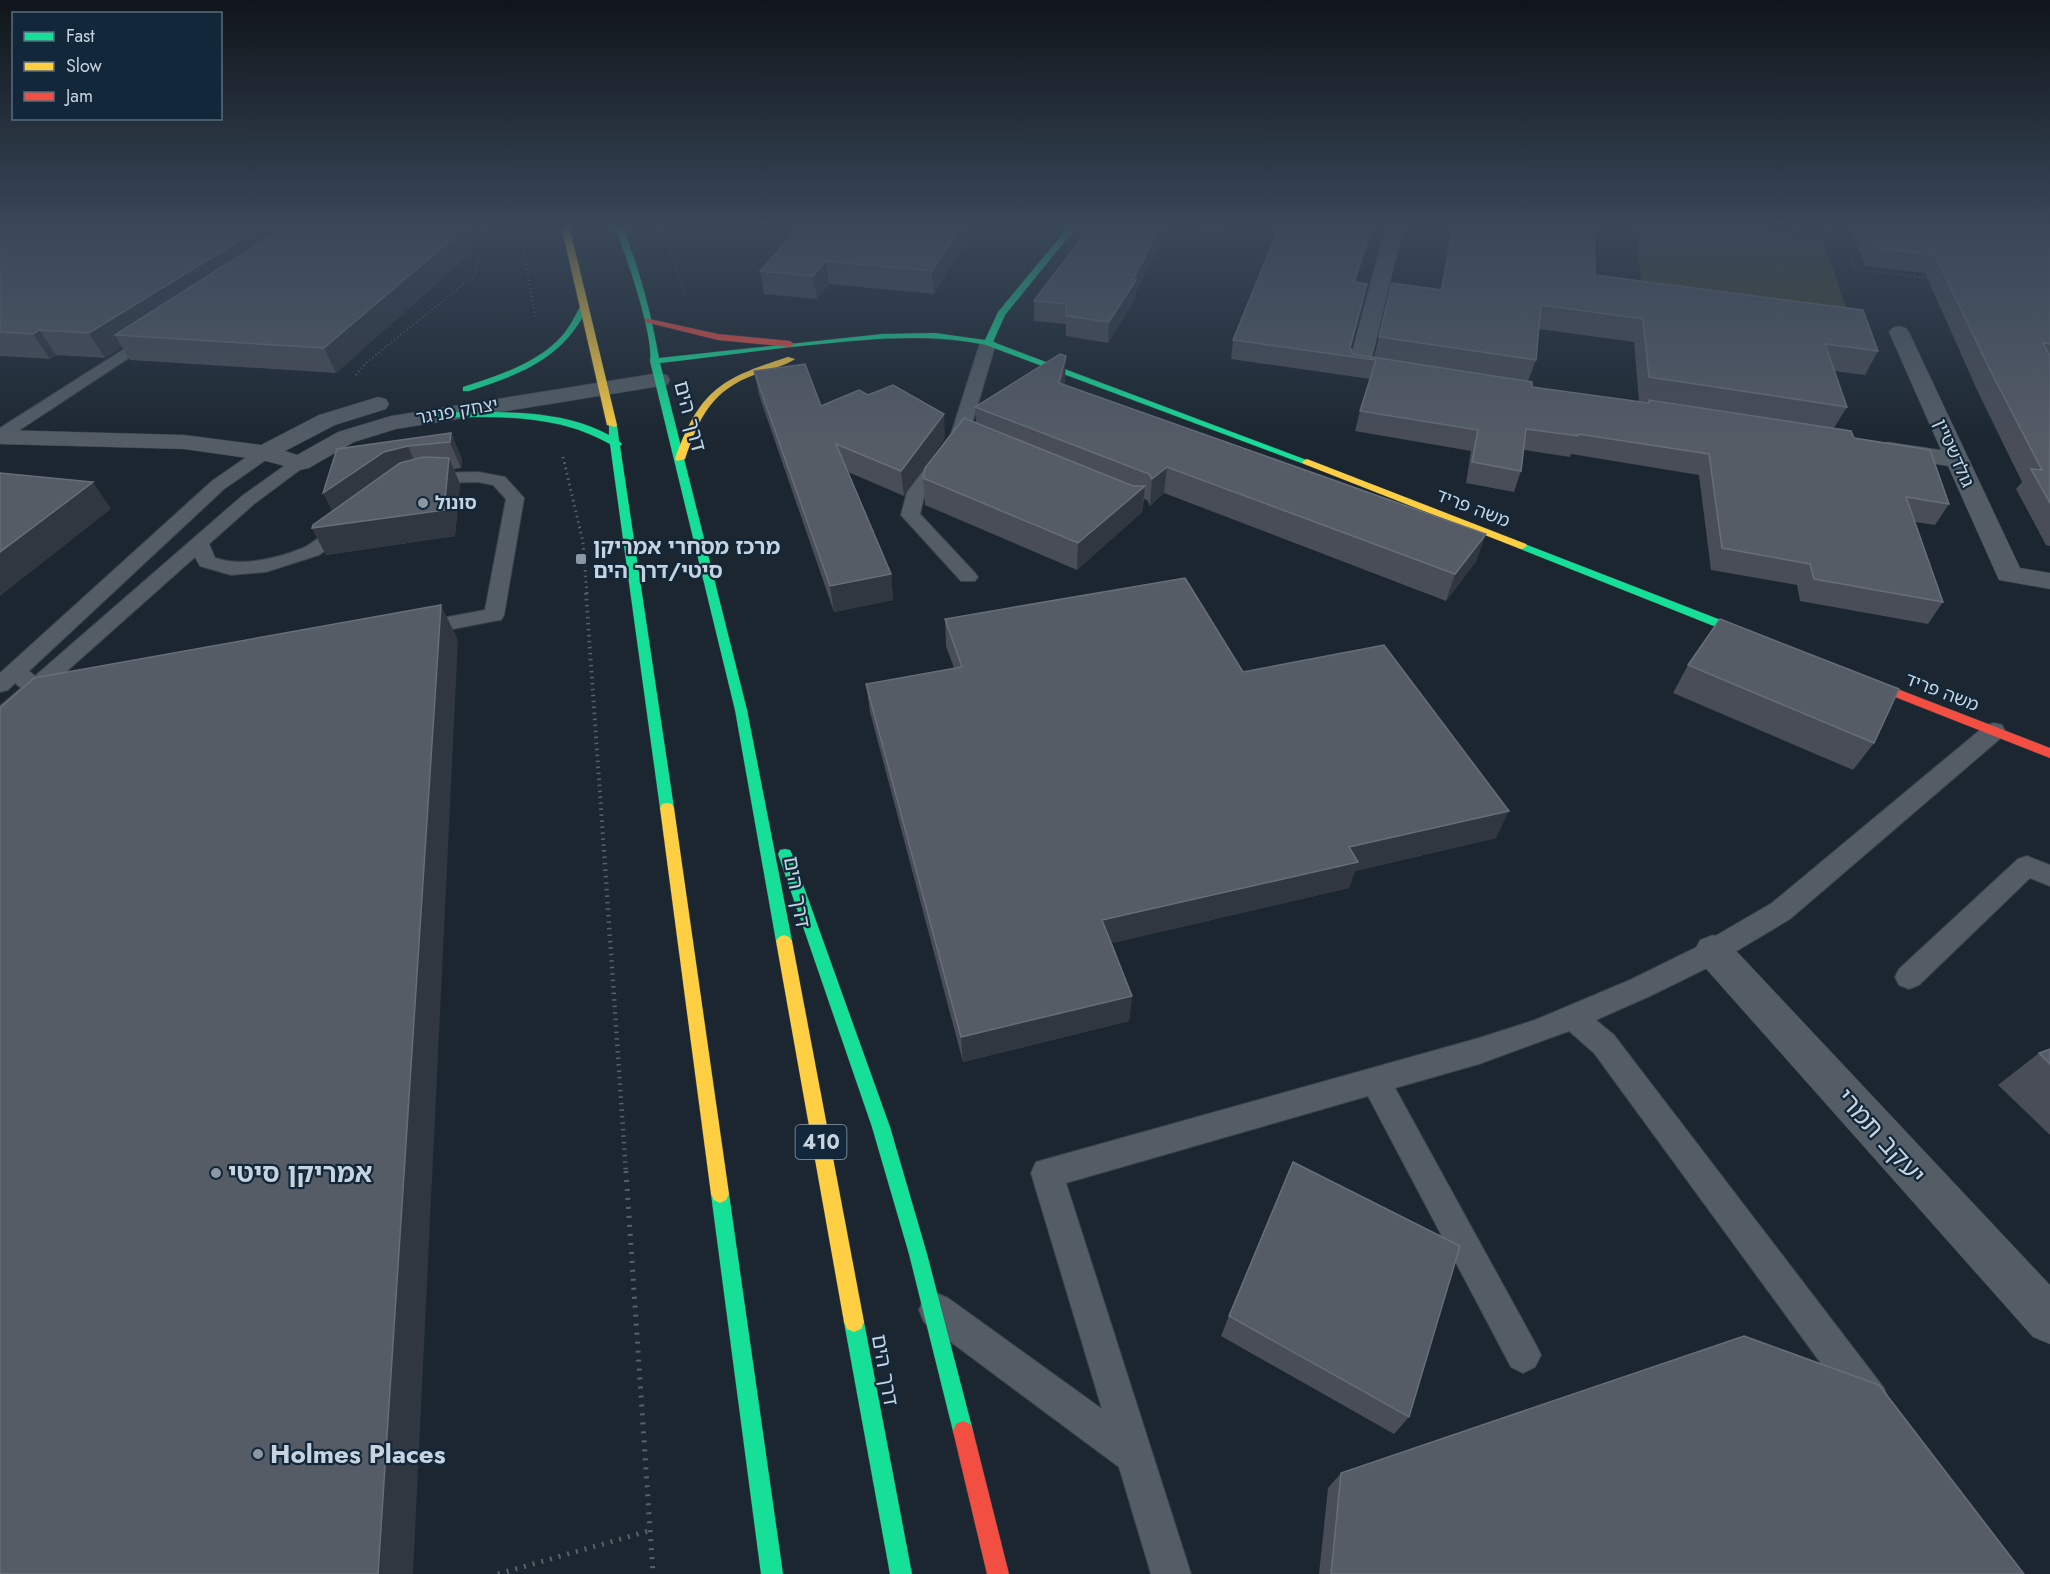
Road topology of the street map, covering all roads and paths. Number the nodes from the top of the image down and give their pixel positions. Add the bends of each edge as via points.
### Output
1 (446, 298) edge
2 (533, 298) edge
3 (582, 298) edge
4 (642, 298) edge
5 (1014, 298) edge
6 (1377, 298) edge
7 (584, 307) junction
8 (1001, 314) junction
9 (648, 320) junction
10 (168, 327) edge
11 (1899, 332) dead end
12 (912, 334) junction
13 (873, 339) junction
14 (988, 343) junction
15 (790, 344) junction
16 (542, 356) junction
17 (791, 359) junction
18 (728, 369) dead end
19 (660, 373) junction
20 (1406, 375) edge
21 (601, 378) junction
22 (466, 389) junction
23 (430, 415) junction
24 (556, 420) junction
25 (310, 428) junction
26 (960, 434) junction
27 (0, 436) edge
28 (981, 442) edge
29 (617, 444) junction
30 (1864, 445) edge
31 (264, 453) junction
32 (680, 459) junction
33 (1958, 460) junction
34 (300, 463) junction
35 (405, 483) edge
36 (363, 512) edge
37 (199, 543) junction
38 (968, 577) dead end
39 (2050, 581) edge
40 (402, 632) edge
41 (1766, 642) edge
42 (17, 669) junction
43 (1842, 672) edge
44 (0, 685) edge
45 (38, 686) junction
46 (82, 687) edge
47 (741, 710) junction
48 (0, 719) edge
49 (1994, 731) junction
50 (2050, 753) edge
51 (2050, 876) edge
52 (1713, 951) junction
53 (1909, 977) dead end
54 (1573, 1017) junction
55 (1376, 1082) junction
56 (934, 1308) junction
57 (2050, 1320) edge
58 (1523, 1355) dead end
59 (744, 1377) junction
60 (1888, 1423) edge
61 (1135, 1456) junction
62 (750, 1516) dead end
63 (652, 1530) junction
64 (498, 1574) edge
65 (653, 1574) edge
66 (772, 1574) edge
67 (902, 1574) edge
68 (998, 1574) edge
69 (1171, 1574) edge

1 - 25 path via 366,363
2 - 16 path
3 - 7 main road
4 - 9 main road, דרך הים / 410
5 - 8 main road
6 - 20 street via 1359,368
7 - 16 main road via 568,335
7 - 21 main road
8 - 12 main road via 946,331
8 - 14 main road
9 - 15 main road via 729,340
9 - 19 main road, דרך הים / 410
10 - 27 lane
11 - 33 street, גולדשטיין
12 - 13 main road, משה פריד
12 - 14 main road, משה פריד
13 - 15 main road, משה פריד
13 - 17 main road, משה פריד
14 - 26 lane
14 - 41 main road, משה פריד via 1317,466
15 - 19 main road, משה פריד
16 - 22 main road
17 - 18 main road, משה פריד
17 - 32 main road via 742,377 703,404
19 - 21 street, יצחק פניגר
19 - 32 main road, דרך הים / 410
21 - 22 street, יצחק פניגר
21 - 23 street, יצחק פניגר
21 - 29 main road
22 - 25 street, יצחק פניגר via 378,404
23 - 24 main road
23 - 34 street, יצחק פניגר via 364,430
24 - 29 main road via 594,429
24 - 63 path via 583,542
25 - 31 street, יצחק פניגר
26 - 28 lane
26 - 38 lane via 916,492 910,515
27 - 31 street via 184,442
29 - 59 main road
30 - 33 street
31 - 34 street
31 - 42 lane via 218,485
32 - 47 main road, דרך הים / 410
33 - 39 street, גולדשטיין via 2009,574
34 - 37 lane via 248,500
35 - 40 lane via 434,476 478,477 499,481 515,498 494,615
36 - 37 lane via 312,551 266,566 231,570 207,562
37 - 45 lane
42 - 44 lane
42 - 45 lane via 19,677
43 - 49 main road, משה פריד
45 - 46 lane
45 - 48 lane
47 - 56 main road via 780,839 861,1064
47 - 67 main road, דרך הים / 410
49 - 50 main road, משה פריד
49 - 52 lane via 1781,910
51 - 53 lane via 2027,866
52 - 54 lane
52 - 57 street, יעקב תמרי
54 - 55 lane via 1509,1042
54 - 60 lane via 1604,1044
55 - 58 lane
55 - 61 lane via 1047,1173
56 - 61 lane
56 - 68 main road
59 - 62 main road
59 - 66 main road
61 - 69 lane
63 - 64 path
63 - 65 path

